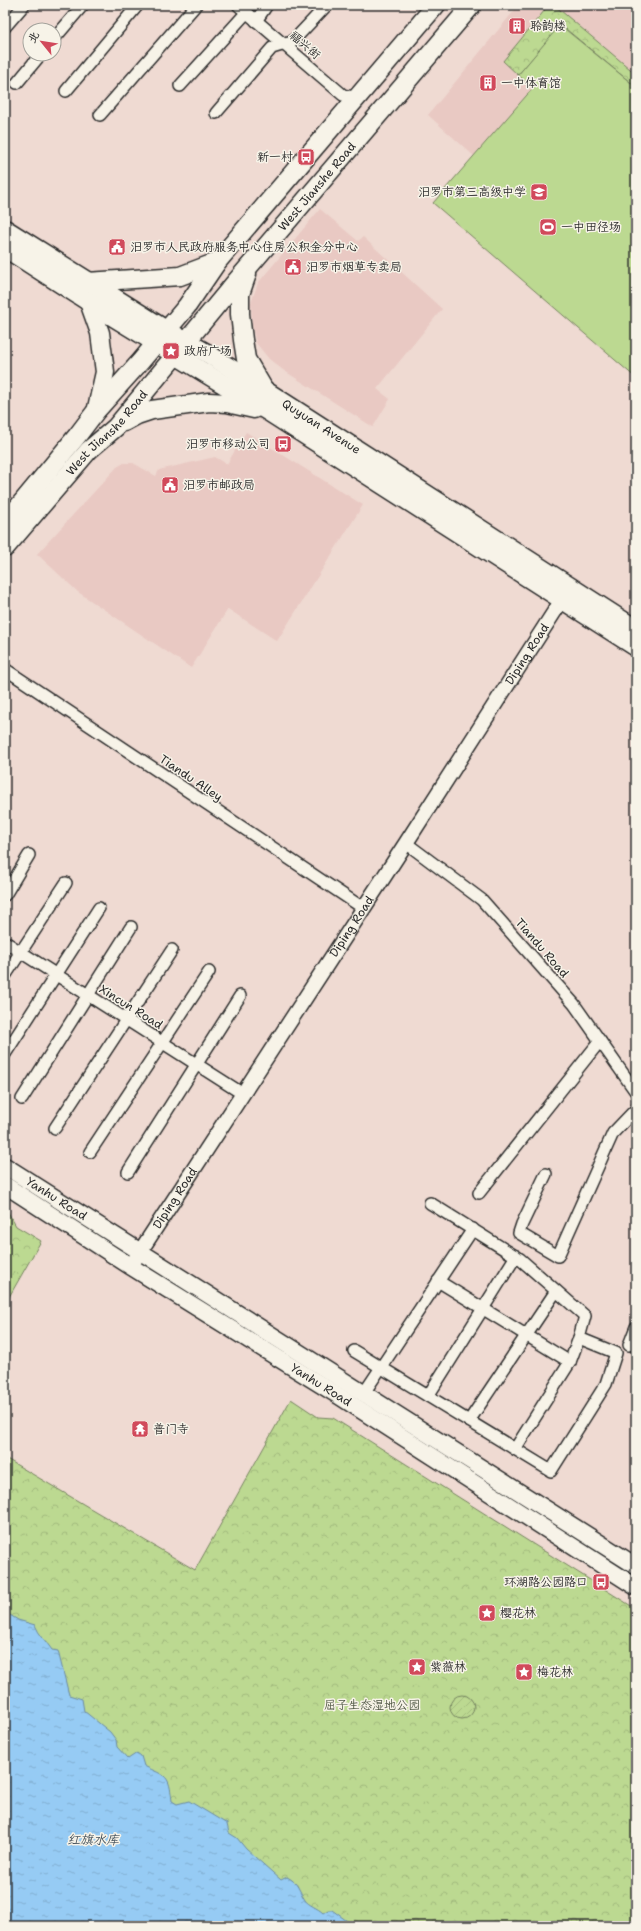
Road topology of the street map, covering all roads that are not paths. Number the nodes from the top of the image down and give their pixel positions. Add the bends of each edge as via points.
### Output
1 (24, 5) edge
2 (83, 5) edge
3 (138, 5) edge
4 (196, 5) edge
5 (238, 5) edge
6 (267, 5) edge
7 (327, 5) edge
8 (436, 5) edge
9 (472, 5) edge
10 (247, 12) junction
11 (256, 21) junction
12 (5, 27) edge
13 (62, 30) edge
14 (285, 45) junction
15 (34, 62) edge
16 (17, 83) dead end
17 (180, 86) dead end
18 (66, 91) dead end
19 (358, 98) junction
20 (216, 113) dead end
21 (100, 115) dead end
22 (5, 228) edge
23 (5, 248) edge
24 (217, 262) junction
25 (250, 266) junction
26 (87, 282) junction
27 (89, 302) junction
28 (161, 336) junction
29 (187, 341) junction
30 (176, 355) junction
31 (265, 390) junction
32 (96, 411) junction
33 (268, 412) junction
34 (116, 427) junction
35 (5, 523) edge
36 (5, 548) edge
37 (566, 593) junction
38 (636, 629) edge
39 (636, 647) edge
40 (5, 669) edge
41 (406, 843) junction
42 (29, 855) dead end
43 (66, 883) dead end
44 (5, 895) edge
45 (99, 908) dead end
46 (362, 908) junction
47 (131, 927) dead end
48 (5, 942) edge
49 (172, 950) dead end
50 (21, 952) junction
51 (209, 972) dead end
52 (55, 975) junction
53 (5, 976) edge
54 (88, 995) junction
55 (240, 996) dead end
56 (125, 1019) junction
57 (600, 1041) junction
58 (162, 1042) junction
59 (5, 1054) edge
60 (196, 1064) junction
61 (636, 1092) edge
62 (243, 1094) junction
63 (22, 1099) dead end
64 (636, 1109) edge
65 (55, 1128) dead end
66 (90, 1152) dead end
67 (5, 1166) edge
68 (128, 1172) dead end
69 (546, 1174) dead end
70 (5, 1185) edge
71 (479, 1193) dead end
72 (430, 1203) dead end
73 (473, 1229) junction
74 (140, 1251) junction
75 (516, 1256) junction
76 (130, 1266) junction
77 (438, 1281) junction
78 (556, 1291) junction
79 (483, 1308) junction
80 (636, 1327) edge
81 (527, 1336) junction
82 (579, 1338) junction
83 (629, 1345) dead end
84 (354, 1351) dead end
85 (570, 1362) junction
86 (380, 1368) junction
87 (364, 1393) junction
88 (428, 1396) junction
89 (469, 1421) junction
90 (515, 1449) junction
91 (636, 1566) edge
92 (636, 1587) edge

1 - 12 street
2 - 13 street
3 - 18 street
4 - 21 street
5 - 10 street, 福兴街
6 - 11 street
7 - 14 street via 292,42
8 - 19 main road, West Jianshe Road
9 - 25 main road, West Jianshe Road
10 - 11 street, 福兴街
10 - 17 street
11 - 14 street, 福兴街
14 - 19 street, 福兴街 via 343,95
14 - 20 street via 272,48
15 - 16 street
19 - 24 main road, West Jianshe Road
22 - 26 main road, Quyuan Avenue
23 - 27 main road, Quyuan Avenue
24 - 26 main road via 180,276
24 - 28 main road, West Jianshe Road via 187,306
25 - 29 main road, West Jianshe Road
25 - 31 main road via 240,294 242,335 246,359
26 - 28 main road, Quyuan Avenue
27 - 28 main road, Quyuan Avenue
27 - 32 main road via 100,333 105,372
28 - 29 main road, Quyuan Avenue
28 - 30 main road, Quyuan Avenue
28 - 32 main road, West Jianshe Road
29 - 30 main road, West Jianshe Road
29 - 31 main road, Quyuan Avenue
30 - 33 main road, Quyuan Avenue
30 - 34 main road, West Jianshe Road
31 - 37 main road, Quyuan Avenue
32 - 35 main road, West Jianshe Road
33 - 34 main road via 227,402 209,402 152,410
33 - 37 main road, Quyuan Avenue
34 - 36 main road, West Jianshe Road via 89,450
37 - 38 main road, Quyuan Avenue
37 - 39 main road, Quyuan Avenue
37 - 41 street, Diping Road
40 - 46 street, Tiandu Alley
41 - 46 street, Diping Road
41 - 57 street, Tiandu Road via 482,900 574,1004
42 - 44 street
43 - 50 street
45 - 52 street
46 - 62 street, Diping Road
47 - 54 street
48 - 50 street, Xincun Road
49 - 56 street
50 - 52 street, Xincun Road
50 - 53 street
51 - 58 street
52 - 54 street, Xincun Road
52 - 59 street
54 - 56 street, Xincun Road
54 - 63 street
55 - 60 street
56 - 58 street, Xincun Road
56 - 65 street
57 - 61 street, Tiandu Road
57 - 71 street
58 - 60 street, Xincun Road
58 - 66 street
60 - 62 street, Xincun Road
60 - 68 street
62 - 74 street, Diping Road
64 - 69 street via 613,1133 558,1256 519,1234
67 - 74 main road, Yanhu Road
70 - 76 main road, Yanhu Road
72 - 73 street
73 - 75 street
73 - 77 street
74 - 76 street, Diping Road
74 - 87 main road, Yanhu Road
75 - 78 street
75 - 79 street
76 - 92 main road, Yanhu Road via 339,1396
77 - 79 street
77 - 86 street
78 - 81 street
78 - 82 street via 585,1316
79 - 81 street
79 - 88 street
80 - 83 street
81 - 85 street
81 - 89 street
82 - 85 street
82 - 90 street via 616,1354 606,1384 551,1471
84 - 86 street
85 - 90 street
86 - 87 street
86 - 88 street
87 - 91 main road, Yanhu Road
88 - 89 street
89 - 90 street

